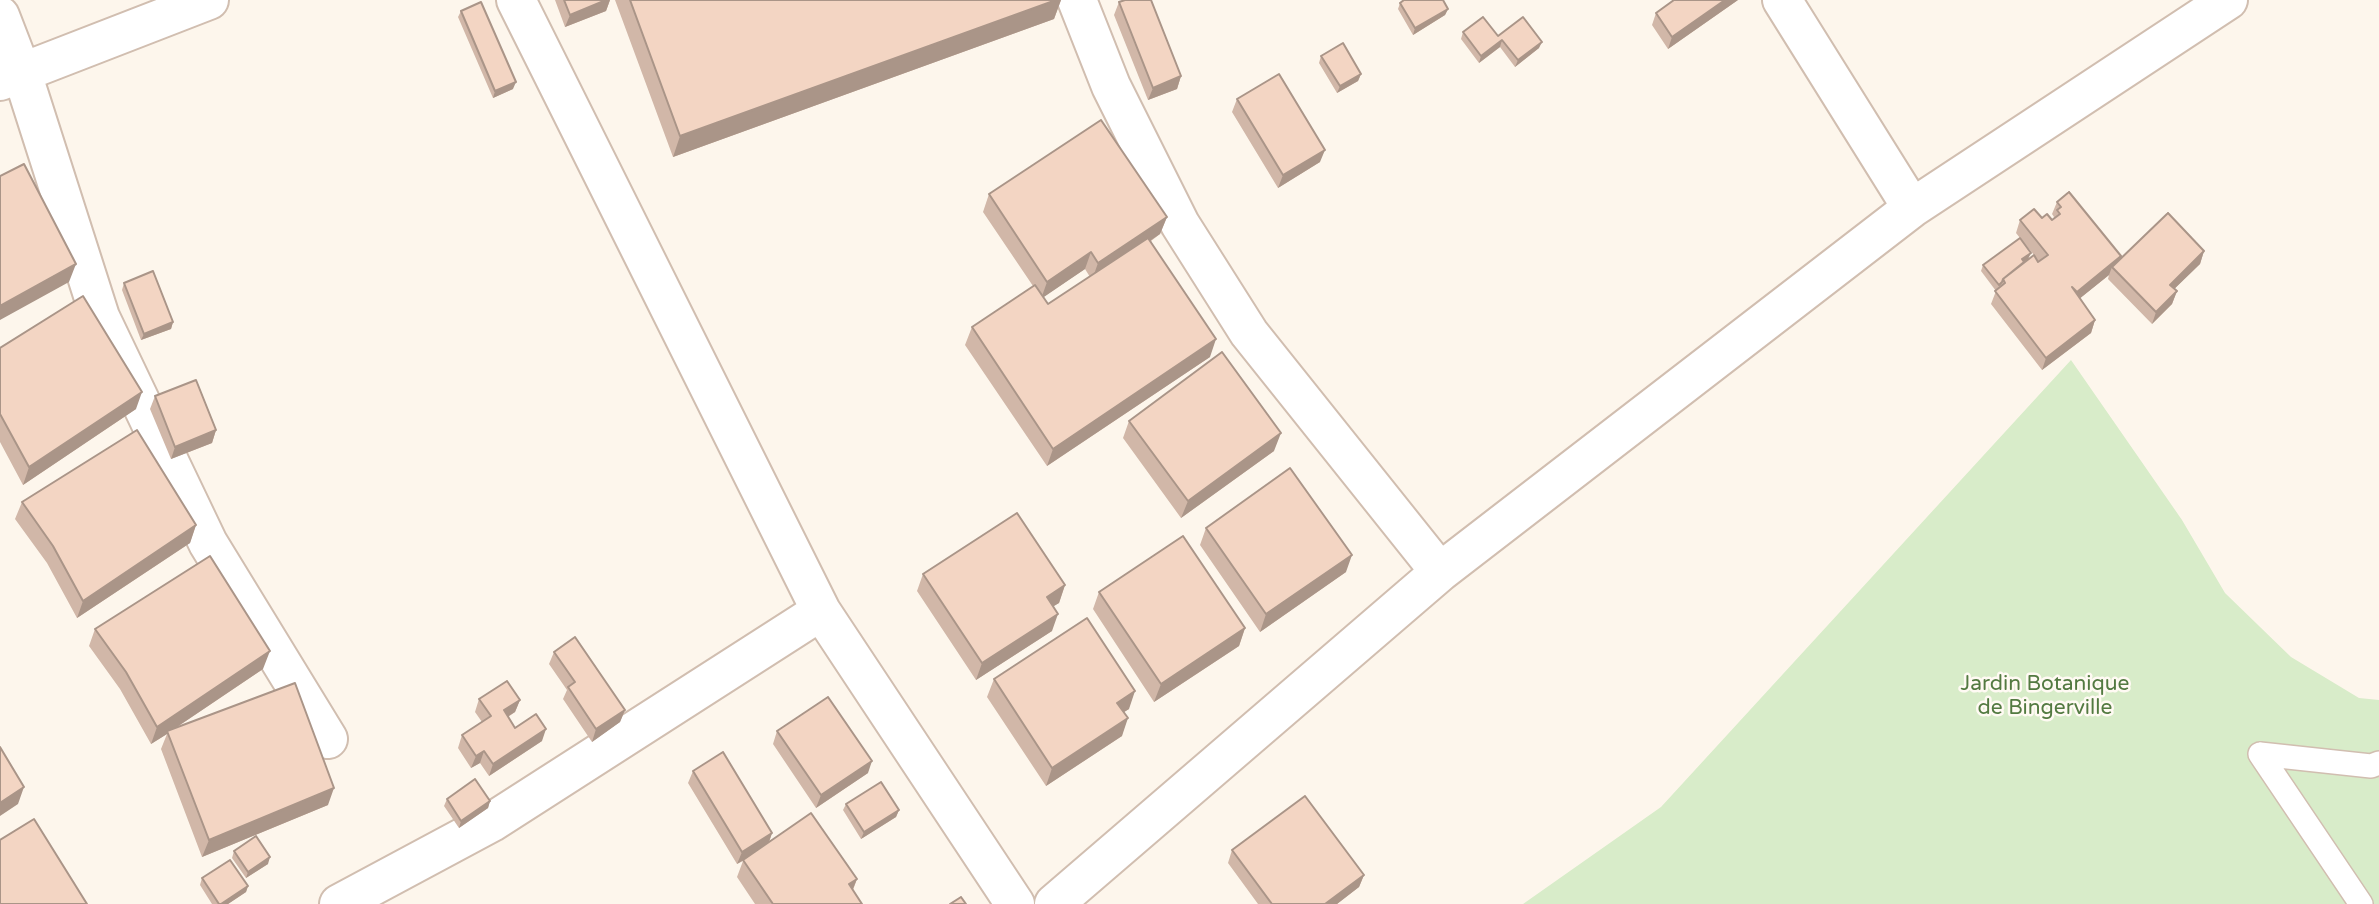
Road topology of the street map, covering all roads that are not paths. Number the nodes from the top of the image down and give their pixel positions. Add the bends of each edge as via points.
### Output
1 (209, 0) edge
2 (516, 0) edge
3 (1077, 0) edge
4 (1782, 0) edge
5 (2228, 0) edge
6 (0, 16) edge
7 (11, 77) edge
8 (1912, 208) junction
9 (1440, 572) junction
10 (821, 611) junction
11 (328, 739) dead end
12 (2379, 762) edge
13 (339, 904) edge
14 (1015, 904) edge
15 (1054, 904) edge
16 (2361, 904) edge

1 - 7 street
2 - 10 street
3 - 9 street via 1111,86 1180,225 1249,333
4 - 8 street
5 - 8 street
6 - 7 street
7 - 11 street via 100,317 150,427 208,544
8 - 9 street
9 - 15 street
10 - 13 street via 492,822
10 - 14 street
12 - 16 lane via 2371,766 2260,754

